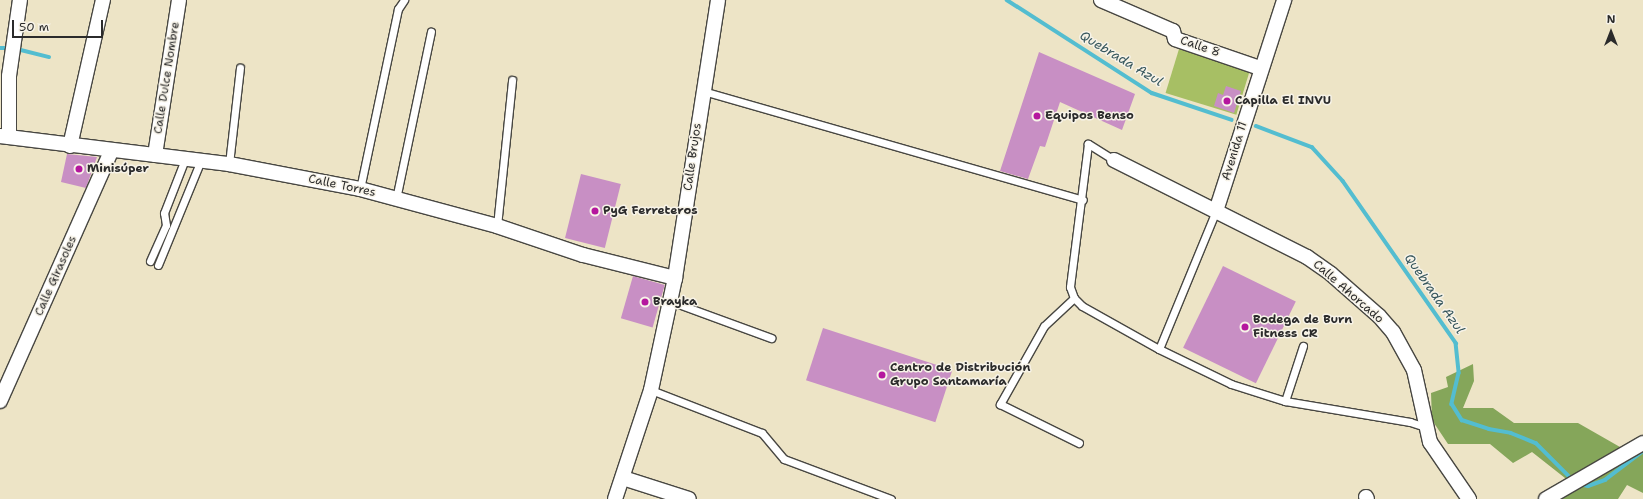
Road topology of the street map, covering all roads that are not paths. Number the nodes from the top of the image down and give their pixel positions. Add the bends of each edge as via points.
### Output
1 (20, 0) edge
2 (103, 0) edge
3 (179, 0) edge
4 (404, 0) edge
5 (718, 0) edge
6 (1101, 0) edge
7 (1284, 0) edge
8 (431, 32) dead end
9 (240, 68) dead end
10 (1260, 68) junction
11 (512, 80) dead end
12 (703, 91) junction
13 (5, 137) edge
14 (70, 146) junction
15 (111, 152) junction
16 (155, 155) junction
17 (184, 159) junction
18 (201, 160) junction
19 (1114, 160) joint
20 (229, 164) junction
21 (360, 189) junction
22 (396, 199) junction
23 (1083, 200) junction
24 (1216, 211) junction
25 (497, 226) junction
26 (150, 261) dead end
27 (158, 265) dead end
28 (674, 278) junction
29 (1074, 298) junction
30 (670, 301) junction
31 (771, 338) dead end
32 (1303, 346) dead end
33 (1160, 349) junction
34 (651, 390) junction
35 (0, 401) edge
36 (1285, 401) junction
37 (1426, 427) junction
38 (1079, 443) dead end
39 (1643, 443) edge
40 (623, 478) junction
41 (616, 499) edge
42 (689, 499) edge
43 (891, 499) edge
44 (1469, 499) edge
45 (1546, 499) edge

1 - 13 street
2 - 14 street
3 - 16 street, Calle Dulce Nombre
4 - 21 lane via 398,9
5 - 12 street, Calle Brujos
6 - 10 street, Calle 8 via 1173,31 1175,39
7 - 10 street, Avenida 11
8 - 22 lane
9 - 20 lane
10 - 24 street, Avenida 11
11 - 25 lane
12 - 23 lane
12 - 28 street, Calle Brujos
13 - 14 street, Calle Torres
14 - 15 street, Calle Torres
15 - 16 street, Calle Torres
15 - 35 street, Calle Girasoles
16 - 17 street, Calle Torres
17 - 18 street, Calle Torres
17 - 26 lane via 164,213 166,225
18 - 20 street, Calle Torres
18 - 27 lane
19 - 23 lane via 1088,144
19 - 24 street, Calle Ahorcado
20 - 21 street, Calle Torres
21 - 22 street, Calle Torres
22 - 25 street, Calle Torres
23 - 29 lane via 1070,288
24 - 33 lane
24 - 37 street, Calle Ahorcado via 1307,257 1331,274 1379,316 1393,332 1414,370 1422,395
25 - 28 street, Calle Torres via 583,255
28 - 30 street, Calle Brujos
29 - 33 lane via 1082,306
29 - 38 lane via 1044,326 1000,404
30 - 31 lane
30 - 34 street, Calle Brujos
32 - 36 lane
33 - 36 lane via 1231,384
34 - 40 street, Calle Brujos
34 - 43 lane via 762,433 784,459
36 - 37 lane via 1410,422
37 - 44 street, Calle Ahorcado via 1438,454
39 - 45 street
40 - 41 street, Calle Brujos
40 - 42 street

